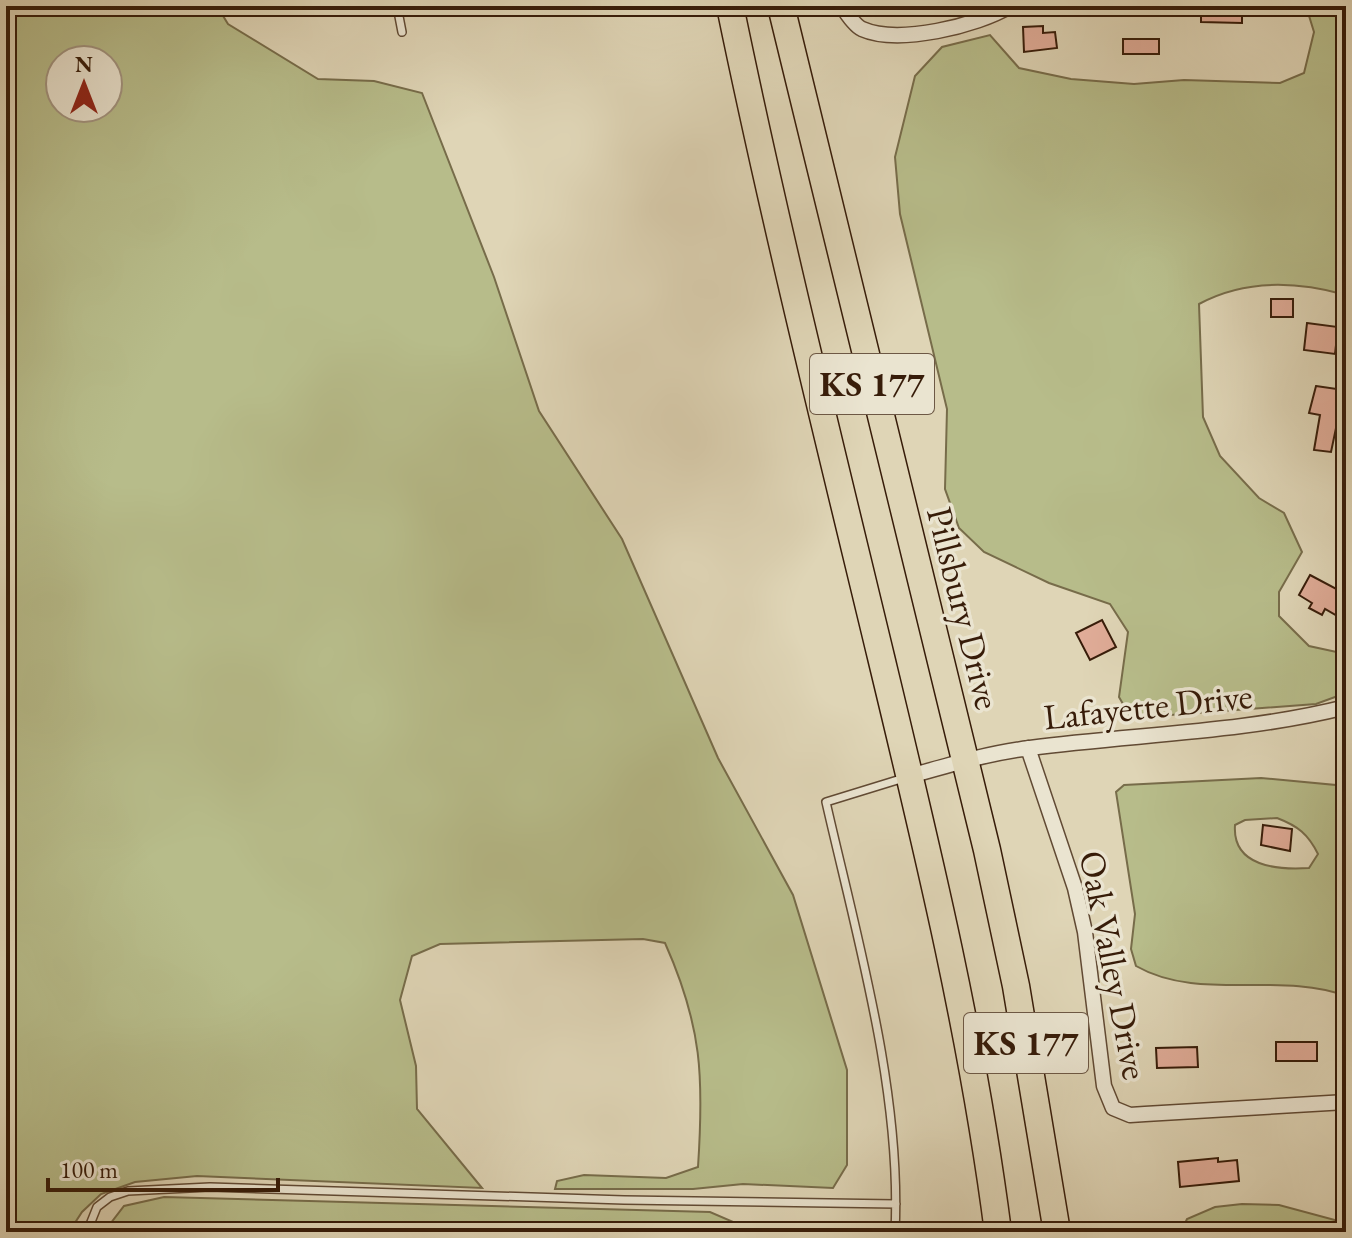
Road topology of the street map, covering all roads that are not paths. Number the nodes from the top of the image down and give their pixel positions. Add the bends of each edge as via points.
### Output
1 (397, 6) edge
2 (730, 6) edge
3 (781, 6) edge
4 (842, 6) edge
5 (1010, 6) edge
6 (402, 32) dead end
7 (1346, 707) edge
8 (1028, 748) junction
9 (965, 761) junction
10 (910, 776) junction
11 (1346, 1102) edge
12 (896, 1204) junction
13 (87, 1232) edge
14 (895, 1232) edge
15 (998, 1232) edge
16 (1057, 1232) edge

1 - 6 lane
2 - 10 highway, KS 177 via 768,189
3 - 9 highway, Pillsbury Drive / KS 177
4 - 5 street via 858,28 881,35 938,30
7 - 8 street, Lafayette Drive via 1210,731
8 - 9 street, Lafayette Drive
8 - 11 street, Oak Valley Drive via 1075,888 1104,1086 1113,1108 1130,1115
9 - 10 street, Lafayette Drive
9 - 16 highway, Pillsbury Drive / KS 177 via 1016,986
10 - 12 lane via 826,802 888,1103
10 - 15 highway, KS 177 via 958,986
12 - 13 lane via 210,1187 128,1191 110,1197 97,1207
12 - 14 lane

